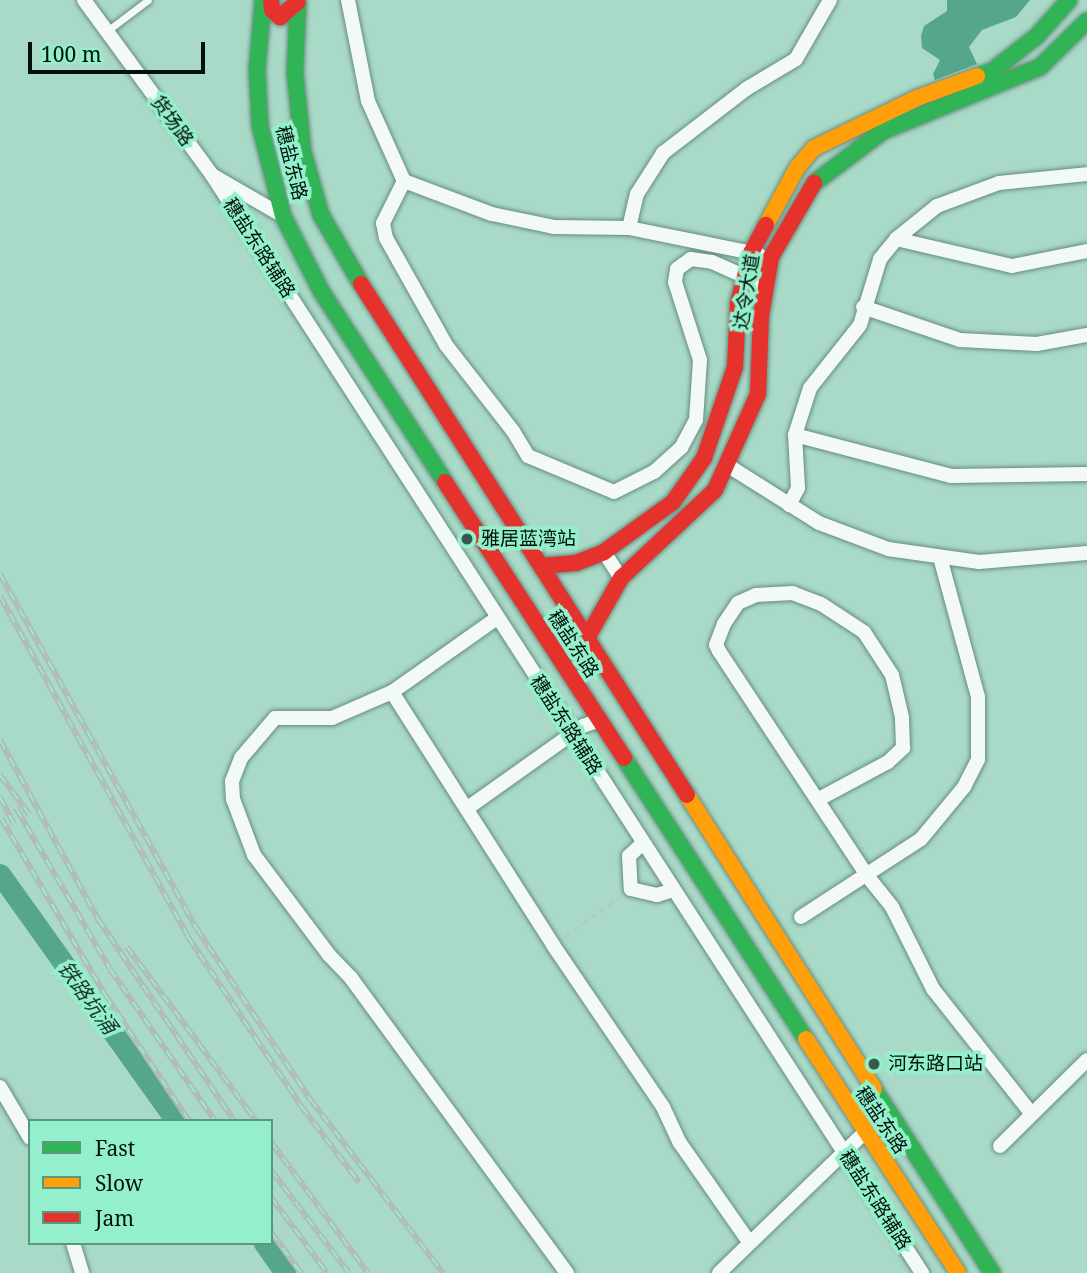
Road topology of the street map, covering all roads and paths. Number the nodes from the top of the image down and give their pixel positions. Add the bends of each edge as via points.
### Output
1 (84, 0) edge
2 (148, 0) edge
3 (262, 0) edge
4 (271, 0) edge
5 (348, 0) edge
6 (830, 0) edge
7 (1069, 0) edge
8 (298, 1) edge
9 (1087, 21) edge
10 (107, 32) junction
11 (979, 84) junction
12 (1087, 174) edge
13 (212, 175) junction
14 (404, 181) junction
15 (283, 216) junction
16 (629, 228) junction
17 (896, 239) junction
18 (1087, 251) edge
19 (751, 253) junction
20 (771, 257) junction
21 (745, 276) junction
22 (766, 286) junction
23 (863, 307) junction
24 (1087, 335) edge
25 (795, 435) junction
26 (727, 465) junction
27 (1087, 474) edge
28 (789, 505) junction
29 (604, 552) junction
30 (1086, 555) edge
31 (940, 557) junction
32 (541, 566) junction
33 (621, 578) junction
34 (497, 618) junction
35 (587, 638) junction
36 (392, 692) junction
37 (597, 721) junction
38 (572, 734) junction
39 (819, 799) junction
40 (469, 807) junction
41 (643, 843) junction
42 (867, 877) junction
43 (631, 889) junction
44 (673, 890) junction
45 (801, 917) dead end
46 (553, 946) junction
47 (1087, 1060) edge
48 (0, 1087) edge
49 (1031, 1113) junction
50 (864, 1133) junction
51 (28, 1135) edge
52 (1000, 1146) dead end
53 (843, 1150) junction
54 (749, 1242) junction
55 (74, 1245) edge
56 (82, 1273) edge
57 (567, 1273) edge
58 (719, 1273) edge
59 (922, 1273) edge
60 (958, 1273) edge
61 (992, 1273) edge

1 - 10 street, 货场路
2 - 10 lane
3 - 15 main road, 穗盐东路 via 257,70 260,126
4 - 8 main road via 280,17
5 - 14 street via 346,9 368,102
6 - 16 street via 796,59 747,89 663,153 637,194
7 - 11 main road, 达令大道 via 1037,36
8 - 32 main road, 穗盐东路 via 295,73 299,119 321,215 370,303
9 - 11 main road, 达令大道 via 1040,67
10 - 13 street, 货场路
11 - 19 main road, 达令大道 via 881,114 814,148 797,168
11 - 20 main road, 达令大道 via 883,131 829,167 817,178
12 - 17 street via 999,183 937,206
13 - 15 street, 货场路
13 - 34 street, 穗盐东路辅路
14 - 16 street via 492,214 554,227
14 - 21 street via 383,223 386,238 446,345 528,457 614,492 654,472 681,448 696,420 700,360 675,282 677,269 691,258
15 - 37 main road, 穗盐东路 via 321,291
16 - 19 street
17 - 18 street via 1012,266
17 - 23 street via 880,259
19 - 20 street
19 - 21 main road, 达令大道
20 - 22 main road, 达令大道
21 - 22 street
21 - 29 main road, 达令大道 via 738,303 735,367 704,458 673,502
22 - 26 main road, 达令大道 via 758,394
23 - 24 street via 960,340 1037,344
23 - 25 street via 860,325 810,388
25 - 27 street via 951,476
25 - 28 street via 798,488
26 - 28 street
26 - 33 main road, 达令大道 via 715,490
28 - 31 street via 819,523 888,549
29 - 32 main road, 达令大道 via 576,563
29 - 33 street
30 - 31 street via 979,562
31 - 42 street via 978,697 978,759 964,787 921,839
32 - 35 main road, 穗盐东路
33 - 35 main road, 达令大道
34 - 36 street
34 - 38 street, 穗盐东路辅路
35 - 61 main road, 穗盐东路
36 - 40 street
36 - 57 street via 332,718 275,718 241,758 232,781 242,828 254,855 351,978
37 - 38 street
37 - 50 main road, 穗盐东路
38 - 40 street
38 - 41 street, 穗盐东路辅路
39 - 39 street via 716,645 738,603 756,595 793,593 821,604 864,632 892,675 902,717 903,748 888,762
39 - 42 street
40 - 46 street
41 - 43 street via 629,856
41 - 44 street, 穗盐东路辅路
42 - 45 street
42 - 49 street via 892,907 933,989
43 - 44 street via 657,895
43 - 46 path
44 - 53 street, 穗盐东路辅路
46 - 54 street
47 - 49 street
48 - 51 street
49 - 52 street
50 - 53 street
50 - 60 main road, 穗盐东路
53 - 54 street via 780,1217
53 - 59 street, 穗盐东路辅路
54 - 58 street
55 - 56 street

